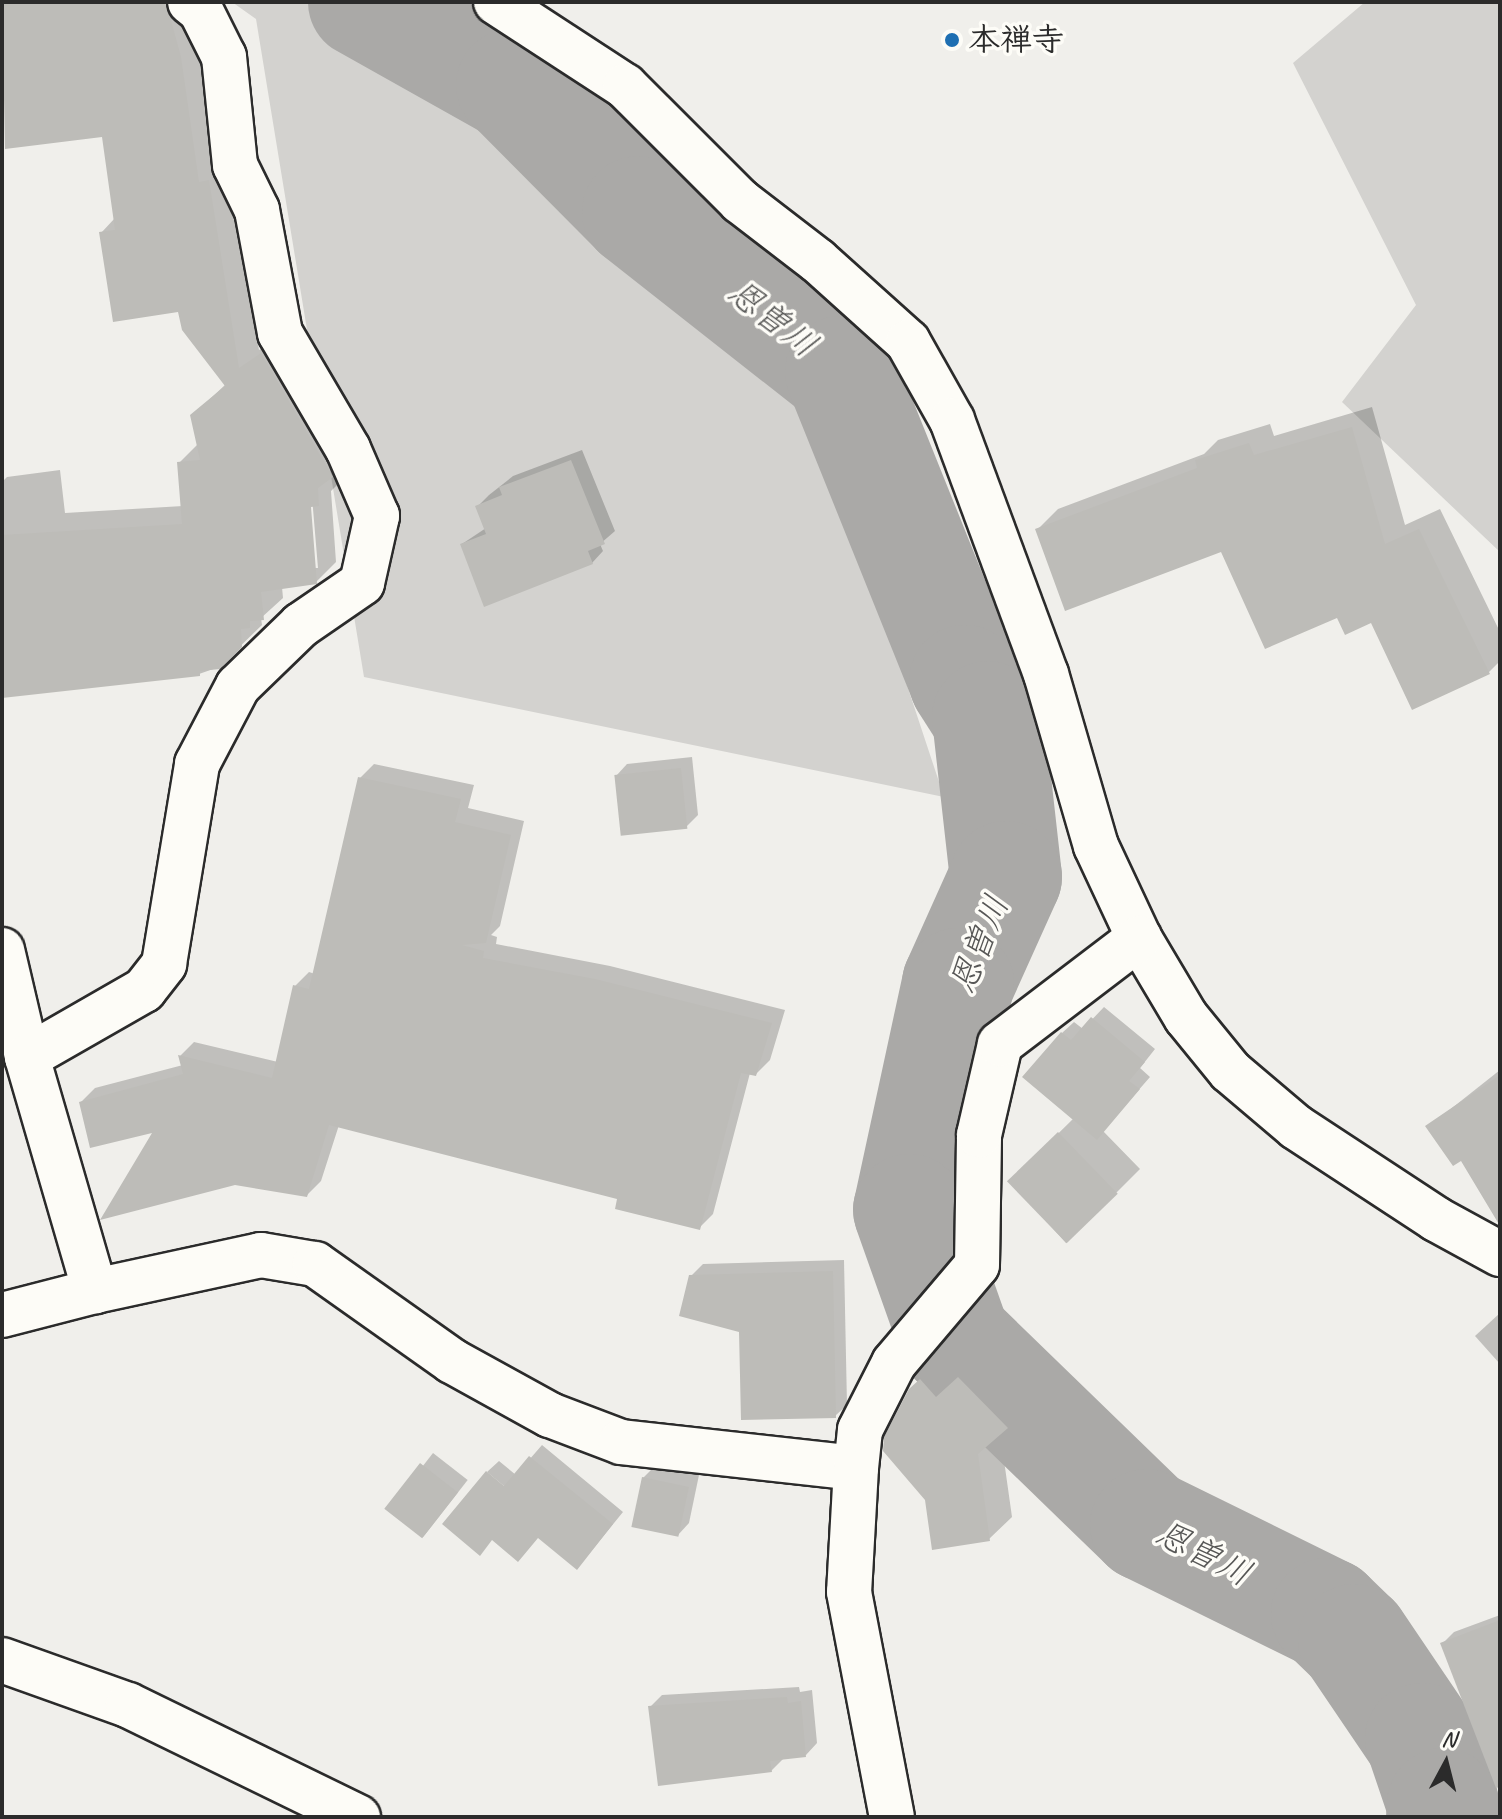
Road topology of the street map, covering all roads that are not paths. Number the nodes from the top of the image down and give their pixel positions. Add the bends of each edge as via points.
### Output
1 (190, 2) edge
2 (496, 2) edge
3 (1139, 938) junction
4 (2, 950) edge
5 (27, 1057) junction
6 (1500, 1254) edge
7 (95, 1291) junction
8 (2, 1315) edge
9 (856, 1468) junction
10 (2, 1660) edge
11 (358, 1817) edge
12 (892, 1817) edge

1 - 5 street via 201,11 224,57 235,165 257,210 280,333 348,449 377,516 362,583 301,625 238,686 197,764 164,964 144,990
2 - 3 street via 625,86 740,201 818,261 908,342 952,420 1046,674 1096,846
3 - 6 street via 1186,1017 1230,1071 1296,1127 1436,1219
3 - 9 street via 1000,1044 979,1135 977,1265 894,1363 860,1430
4 - 5 street
5 - 7 street
7 - 8 street
7 - 9 street via 261,1255 315,1264 452,1361 565,1421 621,1442
9 - 12 street via 849,1592
10 - 11 street via 128,1705

